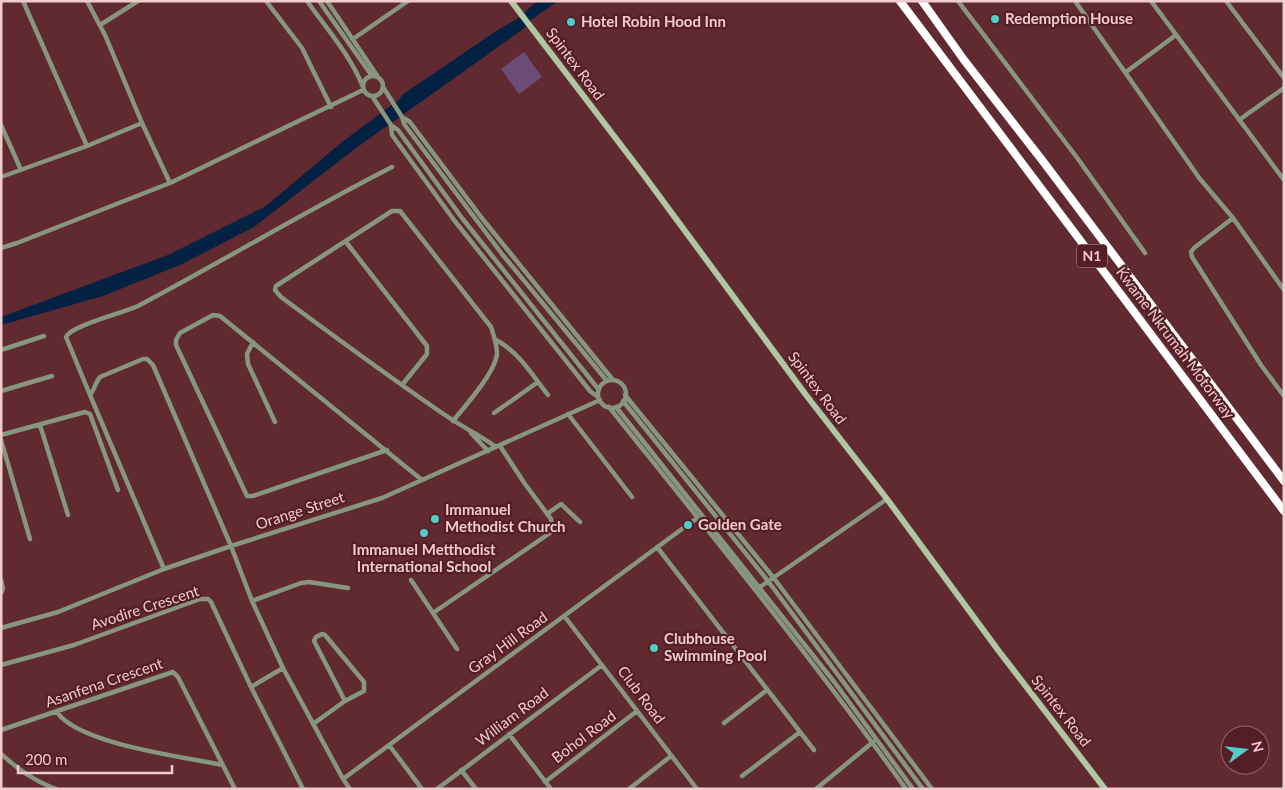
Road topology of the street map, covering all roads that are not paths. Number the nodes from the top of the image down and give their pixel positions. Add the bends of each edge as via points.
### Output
1 (23, 1) edge
2 (86, 1) edge
3 (138, 1) edge
4 (266, 1) edge
5 (306, 1) edge
6 (319, 1) edge
7 (327, 1) edge
8 (408, 1) edge
9 (511, 1) edge
10 (900, 1) edge
11 (922, 1) edge
12 (958, 1) edge
13 (1074, 1) edge
14 (1151, 1) edge
15 (1226, 1) edge
16 (100, 25) junction
17 (1176, 35) junction
18 (353, 39) junction
19 (1126, 72) junction
20 (372, 76) junction
21 (378, 77) junction
22 (1284, 78) edge
23 (383, 87) junction
24 (1284, 88) edge
25 (363, 89) junction
26 (372, 96) junction
27 (331, 106) junction
28 (1239, 120) junction
29 (142, 123) junction
30 (1, 125) edge
31 (391, 125) junction
32 (87, 146) junction
33 (392, 167) dead end
34 (21, 170) junction
35 (1282, 174) edge
36 (1, 177) edge
37 (1284, 180) edge
38 (170, 183) junction
39 (1233, 218) junction
40 (346, 242) junction
41 (1, 248) edge
42 (1145, 253) dead end
43 (1284, 290) edge
44 (44, 336) dead end
45 (496, 340) junction
46 (252, 342) junction
47 (1, 350) edge
48 (52, 376) dead end
49 (610, 381) junction
50 (538, 382) junction
51 (402, 385) junction
52 (599, 390) junction
53 (1, 391) edge
54 (90, 395) junction
55 (548, 395) dead end
56 (625, 395) junction
57 (1284, 396) edge
58 (599, 399) junction
59 (624, 401) junction
60 (609, 407) junction
61 (616, 407) junction
62 (494, 413) dead end
63 (568, 414) junction
64 (453, 421) junction
65 (275, 422) dead end
66 (40, 425) junction
67 (468, 431) junction
68 (1, 435) edge
69 (1, 440) edge
70 (498, 446) junction
71 (387, 450) junction
72 (488, 450) junction
73 (422, 480) junction
74 (1284, 482) edge
75 (118, 490) dead end
76 (632, 497) dead end
77 (887, 499) junction
78 (1284, 510) edge
79 (547, 514) junction
80 (68, 515) dead end
81 (698, 518) junction
82 (580, 522) dead end
83 (30, 539) dead end
84 (231, 546) junction
85 (657, 547) junction
86 (164, 569) junction
87 (773, 577) junction
88 (1, 580) edge
89 (411, 580) dead end
90 (768, 581) junction
91 (760, 587) junction
92 (348, 588) dead end
93 (1, 593) edge
94 (252, 601) junction
95 (433, 613) junction
96 (565, 617) junction
97 (1, 628) edge
98 (457, 649) dead end
99 (1, 665) edge
100 (602, 665) junction
101 (283, 668) junction
102 (252, 687) junction
103 (767, 690) junction
104 (346, 701) junction
105 (637, 711) junction
106 (57, 712) junction
107 (724, 723) dead end
108 (314, 724) junction
109 (1, 730) edge
110 (800, 732) junction
111 (509, 734) junction
112 (873, 742) junction
113 (389, 745) junction
114 (814, 750) dead end
115 (1, 754) edge
116 (671, 756) junction
117 (222, 764) junction
118 (461, 770) junction
119 (742, 776) dead end
120 (343, 779) junction
121 (545, 782) junction
122 (56, 789) edge
123 (235, 789) edge
124 (303, 789) edge
125 (350, 789) edge
126 (422, 789) edge
127 (437, 789) edge
128 (476, 789) edge
129 (551, 789) edge
130 (629, 789) edge
131 (697, 789) edge
132 (816, 789) edge
133 (906, 789) edge
134 (913, 789) edge
135 (923, 789) edge
136 (932, 789) edge
137 (1105, 789) edge

1 - 32 street
2 - 16 street
3 - 16 street
4 - 27 street via 302,48
5 - 25 street via 340,47
6 - 20 street
7 - 18 street
8 - 18 street
9 - 77 main road, Spintex Road
10 - 78 highway, Kwame Nkrumah Motorway / N1
11 - 74 highway, Kwame Nkrumah Motorway / N1
12 - 42 street
13 - 19 street
14 - 17 street
15 - 22 street
16 - 29 street
17 - 19 street
17 - 28 street
18 - 21 street
19 - 39 street via 1200,179
20 - 21 street
20 - 25 street via 364,81
21 - 23 street
23 - 26 street via 380,93
23 - 49 street via 402,117 410,122
24 - 28 street
25 - 26 street
25 - 27 street
26 - 31 street
27 - 38 street
28 - 35 street
29 - 32 street
29 - 38 street
30 - 34 street
31 - 52 street
31 - 58 street via 392,135 454,220
32 - 34 street
33 - 54 street via 134,307 67,334
34 - 36 street
35 - 37 street
38 - 41 street
39 - 43 street
39 - 57 street via 1194,248 1192,257 1260,365
40 - 45 street via 392,211 400,211 491,327
40 - 51 street via 427,346 427,354
40 - 51 street via 280,282 275,290
44 - 47 street
45 - 50 street via 506,345
45 - 64 street via 497,356 492,368
46 - 65 street via 247,354 248,364
46 - 71 street
46 - 71 street via 216,315 180,332 176,340 247,496
48 - 53 street
49 - 52 street via 602,384
49 - 56 street via 621,384
50 - 55 street
50 - 62 street
51 - 64 street
52 - 58 street
54 - 84 street via 100,377 143,359 150,362
54 - 86 street
56 - 59 street
56 - 87 street
58 - 60 street
58 - 63 street, Orange Street
59 - 61 street
59 - 90 street
60 - 61 street
60 - 81 street
61 - 91 street
63 - 70 street, Orange Street
63 - 76 street
64 - 67 street
66 - 68 street
66 - 75 street via 84,412 90,414
66 - 80 street
67 - 70 street
67 - 72 street
69 - 83 street
70 - 72 street, Orange Street
70 - 79 street
71 - 73 street
72 - 73 street, Orange Street
73 - 84 street, Orange Street via 382,498
77 - 87 street
77 - 137 main road, Spintex Road
79 - 82 street via 561,504
79 - 95 street via 551,519 550,533
81 - 85 street, Gray Hill Road
81 - 112 street
84 - 86 street, Orange Street
84 - 94 street
85 - 96 street, Gray Hill Road
85 - 103 street
86 - 97 street, Orange Street via 58,612
87 - 90 street
87 - 136 street
88 - 93 street
89 - 95 street
90 - 91 street
90 - 135 street
91 - 134 street
92 - 94 street via 301,583
94 - 101 street
95 - 98 street
96 - 100 street, Club Road
96 - 113 street, Gray Hill Road
99 - 102 street, Avodire Crescent via 74,645 204,598 212,602
100 - 105 street, Club Road
100 - 111 street, William Road
101 - 102 street
101 - 108 street
102 - 124 street, Avodire Crescent
103 - 107 street
103 - 110 street
104 - 104 street via 314,641 318,635 325,635 364,682 364,691
104 - 108 street
105 - 116 street, Club Road
105 - 121 street, Bohol Road
106 - 109 street, Asanfena Crescent
106 - 117 street via 68,724 119,744
106 - 117 street, Asanfena Crescent via 173,672 178,676
108 - 120 street
110 - 114 street
110 - 119 street
111 - 118 street, William Road
111 - 121 street
112 - 132 street
112 - 133 street
113 - 120 street, Gray Hill Road
113 - 126 street
115 - 122 street via 21,771
116 - 130 street
116 - 131 street, Club Road
117 - 123 street, Asanfena Crescent
118 - 127 street, William Road
118 - 128 street
120 - 125 street
121 - 129 street

